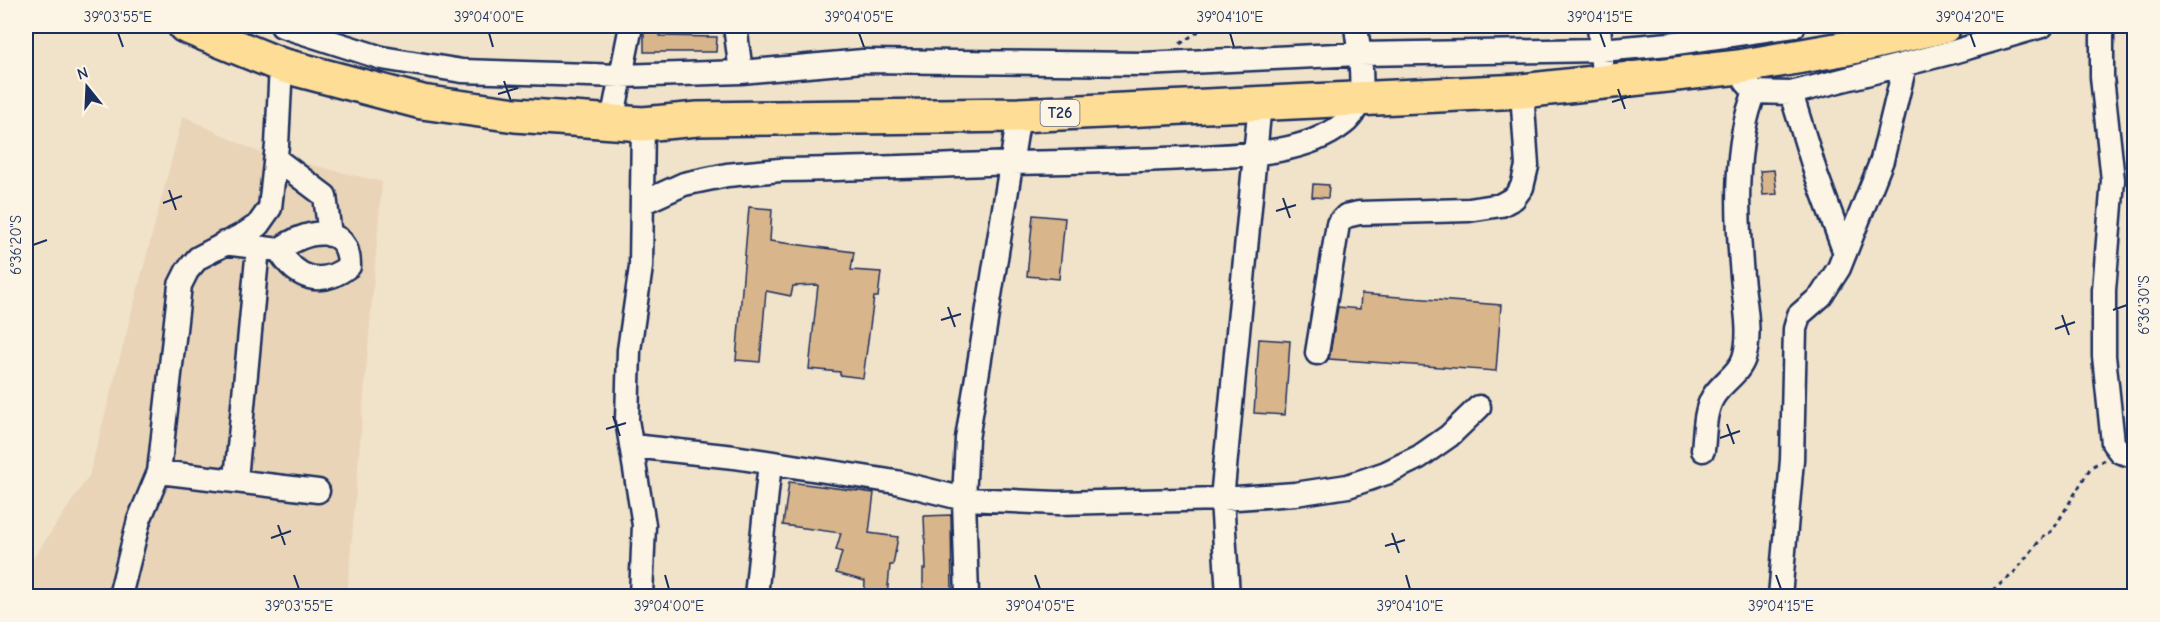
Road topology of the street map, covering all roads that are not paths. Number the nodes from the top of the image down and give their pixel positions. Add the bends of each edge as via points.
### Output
1 (185, 26) edge
2 (282, 26) edge
3 (631, 26) edge
4 (735, 26) edge
5 (1356, 26) edge
6 (1599, 26) edge
7 (1794, 26) edge
8 (1944, 26) edge
9 (2042, 26) edge
10 (2102, 26) edge
11 (1601, 50) junction
12 (1359, 54) junction
13 (1905, 64) junction
14 (281, 65) junction
15 (741, 72) junction
16 (621, 76) junction
17 (1747, 80) junction
18 (1604, 82) junction
19 (1522, 91) junction
20 (1791, 93) junction
21 (1361, 97) junction
22 (1260, 103) junction
23 (1019, 116) junction
24 (627, 122) junction
25 (1254, 154) junction
26 (276, 159) junction
27 (1011, 164) junction
28 (642, 203) junction
29 (330, 235) junction
30 (224, 243) junction
31 (269, 249) junction
32 (1845, 253) junction
33 (1317, 353) dead end
34 (1479, 407) dead end
35 (633, 446) junction
36 (1703, 450) dead end
37 (2127, 454) edge
38 (770, 463) junction
39 (159, 472) junction
40 (236, 479) junction
41 (318, 491) dead end
42 (964, 498) junction
43 (1222, 499) junction
44 (120, 597) edge
45 (641, 597) edge
46 (756, 597) edge
47 (967, 597) edge
48 (1228, 597) edge
49 (1780, 597) edge

1 - 14 highway, T26
2 - 16 street via 382,58 462,71
3 - 16 street
4 - 15 street
5 - 12 street
6 - 11 street
7 - 11 street
8 - 17 highway, T26 via 1853,47
9 - 13 street
10 - 37 street via 2102,77 2113,180 2104,290 2104,356 2111,435 2113,443
11 - 12 street
11 - 18 street
12 - 15 street via 1144,64 863,62
12 - 21 street
13 - 20 street
13 - 32 street via 1882,160
14 - 24 highway, T26 via 422,102 515,115
14 - 26 street
15 - 16 street
16 - 24 street
17 - 18 highway, T26
17 - 20 street
17 - 36 street via 1741,143 1740,228 1746,322 1744,358 1711,402
18 - 19 highway, T26
19 - 21 highway, T26
19 - 33 street via 1527,166 1522,187 1514,198 1501,205 1469,210 1359,213 1346,216 1338,224
20 - 32 street
21 - 22 highway, T26
21 - 25 street via 1355,112 1343,125 1285,149
22 - 23 highway, T26
22 - 25 street
23 - 24 highway, T26
23 - 27 street
24 - 28 street
25 - 27 street
25 - 43 street
26 - 29 street via 325,195
26 - 30 street via 266,215 246,233
27 - 28 street via 727,175 684,184
27 - 42 street via 974,386
28 - 35 street via 641,267 627,382 627,420
29 - 31 street via 313,232
29 - 31 street via 342,242 349,266 339,274 320,279 303,276
30 - 31 street
30 - 39 street via 198,258 180,285
31 - 40 street
32 - 49 street via 1832,282 1799,315 1795,329 1792,460
34 - 43 street via 1449,436 1386,473 1348,486
35 - 38 street
35 - 45 street via 644,525
38 - 42 street via 896,482
38 - 46 street
39 - 40 street
39 - 44 street via 139,520
40 - 41 street
42 - 43 street via 1069,503
42 - 47 street
43 - 48 street

